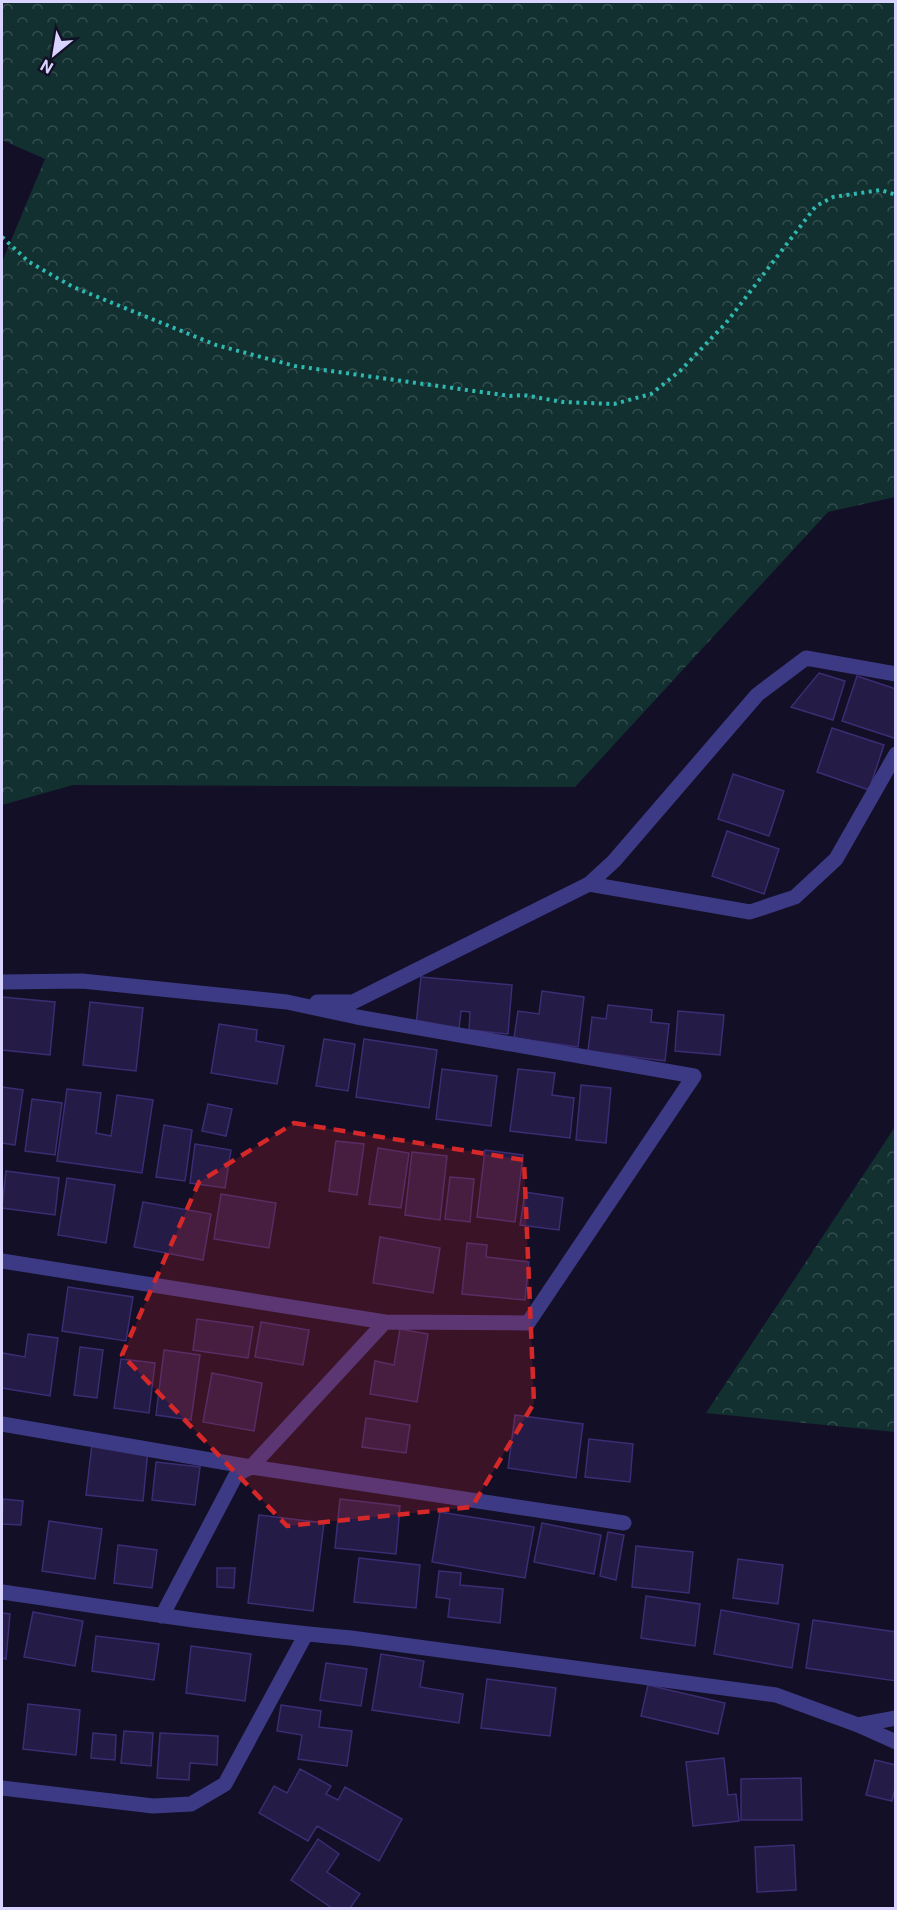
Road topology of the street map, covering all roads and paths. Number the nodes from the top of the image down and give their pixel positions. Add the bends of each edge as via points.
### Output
1 (896, 195) edge
2 (2, 237) edge
3 (896, 674) edge
4 (896, 754) edge
5 (589, 884) junction
6 (2, 982) edge
7 (287, 1002) junction
8 (2, 1261) edge
9 (385, 1322) junction
10 (2, 1424) edge
11 (251, 1467) junction
12 (624, 1522) dead end
13 (2, 1592) edge
14 (162, 1616) junction
15 (306, 1634) junction
16 (896, 1718) edge
17 (858, 1725) junction
18 (896, 1742) edge
19 (2, 1788) edge

1 - 2 path via 881,190 833,196 816,206 726,323 680,370 651,394 614,404 510,396 295,366 216,345 73,287 29,262
3 - 5 street via 806,658 757,695 614,861
4 - 5 street via 836,859 795,897 750,912
5 - 7 street via 353,1002
6 - 7 street via 82,981
7 - 9 street via 694,1076 528,1323
8 - 9 street
9 - 11 street
10 - 11 street
11 - 12 street
11 - 14 street via 236,1475
13 - 14 street
14 - 15 street
15 - 17 street via 776,1695
15 - 19 street via 225,1784 191,1804 153,1806
16 - 17 street
17 - 18 street

